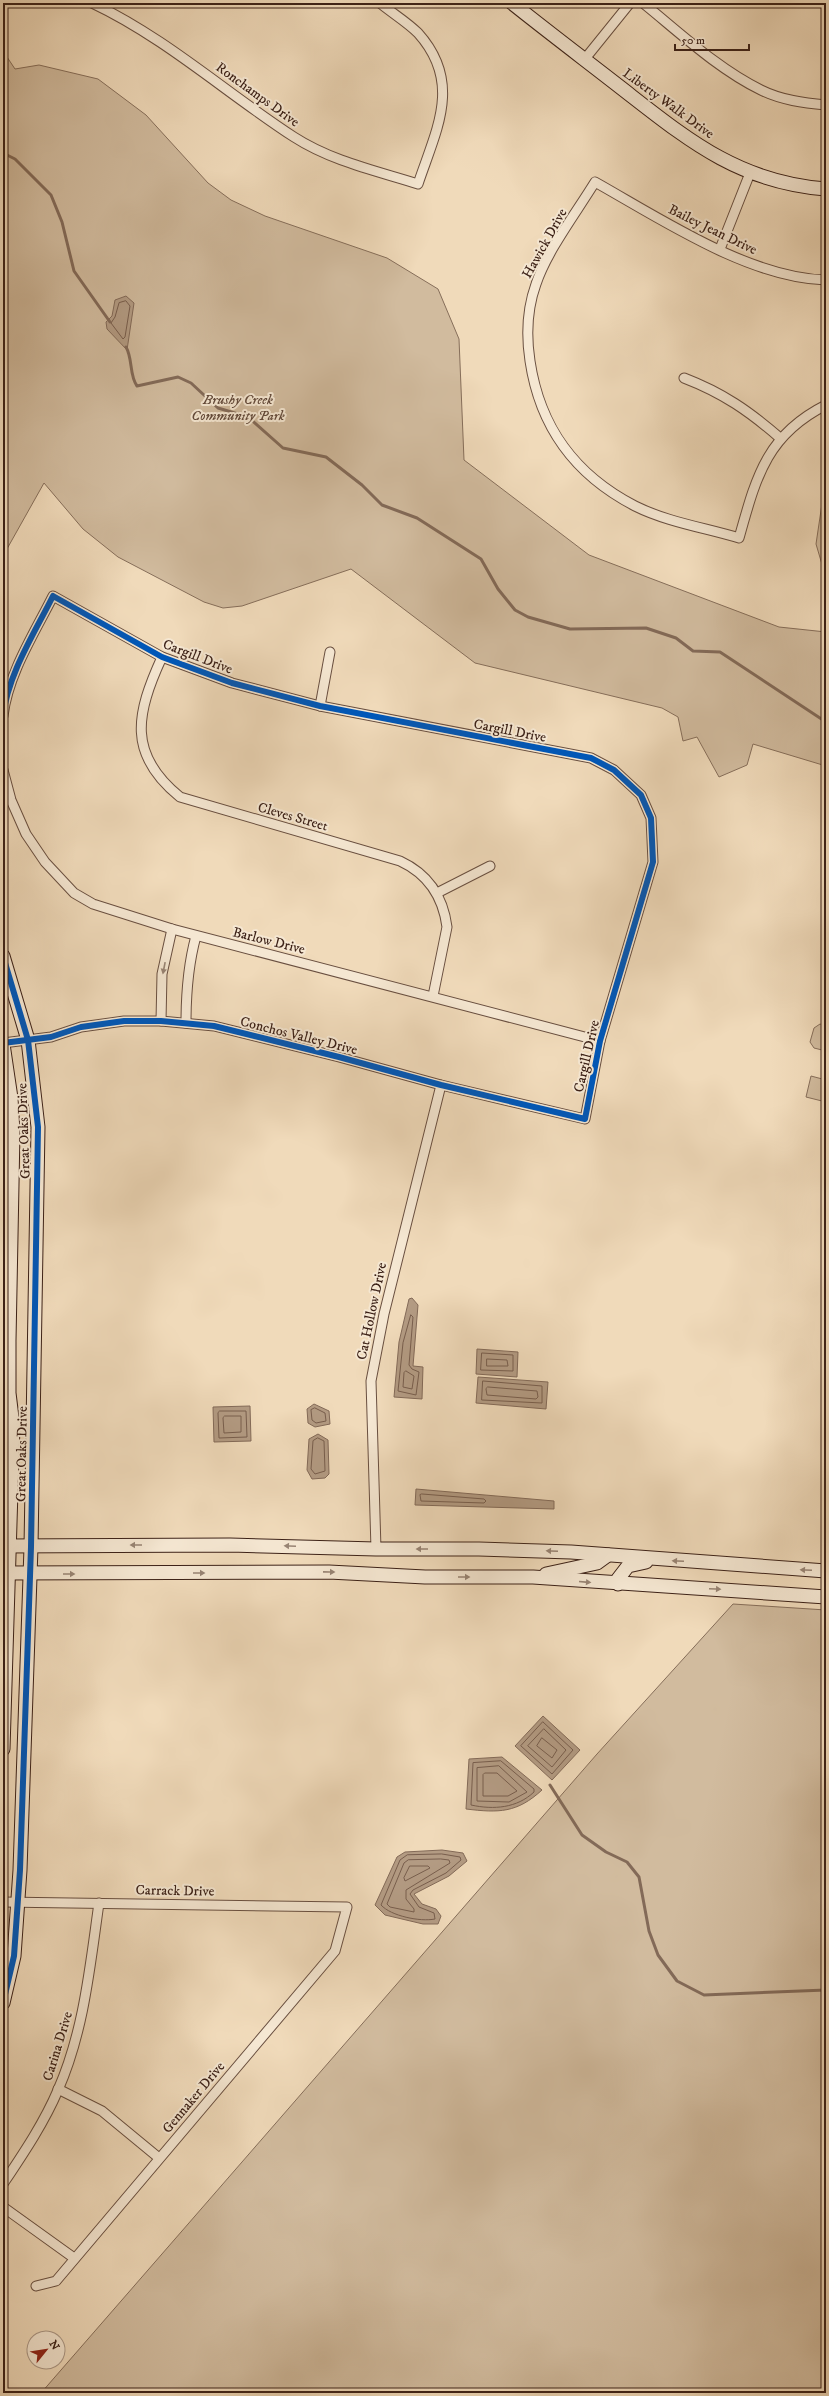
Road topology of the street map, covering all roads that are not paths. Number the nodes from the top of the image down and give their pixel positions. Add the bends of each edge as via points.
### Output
1 (92, 3) edge
2 (380, 3) edge
3 (512, 3) edge
4 (630, 3) edge
5 (643, 3) edge
6 (584, 60) junction
7 (826, 105) edge
8 (750, 173) junction
9 (595, 182) joint
10 (826, 189) edge
11 (720, 249) junction
12 (826, 280) edge
13 (684, 378) dead end
14 (826, 405) edge
15 (780, 438) junction
16 (330, 652) dead end
17 (162, 657) junction
18 (320, 706) junction
19 (3, 716) edge
20 (3, 770) edge
21 (490, 866) dead end
22 (438, 893) junction
23 (172, 929) junction
24 (196, 936) junction
25 (3, 956) edge
26 (433, 996) junction
27 (161, 1021) junction
28 (186, 1023) junction
29 (28, 1040) junction
30 (600, 1041) junction
31 (3, 1044) edge
32 (441, 1085) junction
33 (585, 1119) joint
34 (7, 1546) edge
35 (31, 1547) junction
36 (376, 1549) junction
37 (608, 1555) junction
38 (655, 1560) junction
39 (826, 1571) edge
40 (5, 1573) edge
41 (30, 1574) junction
42 (532, 1577) junction
43 (618, 1584) junction
44 (826, 1597) edge
45 (4, 1729) edge
46 (26, 1729) junction
47 (3, 1749) edge
48 (3, 1902) edge
49 (18, 1902) junction
50 (99, 1903) junction
51 (347, 1907) joint
52 (3, 2003) edge
53 (58, 2089) junction
54 (159, 2158) junction
55 (3, 2184) edge
56 (3, 2207) edge
57 (74, 2258) junction
58 (36, 2286) dead end

1 - 2 street, Ronchamps Drive via 184,57 294,137 320,151 418,184 443,105 443,83 438,61 417,33
3 - 6 street, Liberty Walk Drive
4 - 6 street
5 - 7 street via 733,74 762,91 793,101
6 - 8 street, Liberty Walk Drive via 696,144 727,163
8 - 10 street, Liberty Walk Drive via 786,184
8 - 11 street
9 - 11 street, Bailey Jean Drive
9 - 15 street, Hawick Drive via 542,269 531,298 528,347 533,381 543,415 558,441 572,459 621,498 654,514 739,538 757,475
11 - 12 street, Bailey Jean Drive via 771,271
13 - 15 street via 730,399
14 - 15 street via 805,415
16 - 18 street
17 - 18 street, Cargill Drive via 232,683
17 - 19 street, Cargill Drive via 53,596 20,664 5,700
17 - 22 street, Cleves Street via 147,692 141,715 142,747 149,765 180,797 400,861 425,876
18 - 30 street, Cargill Drive via 591,758 614,770 641,795 651,818 652,862
20 - 23 street, Barlow Drive via 11,800 26,834 44,862 74,892 93,904
21 - 22 street
22 - 26 street, Cleves Street via 447,927
23 - 24 street, Barlow Drive
23 -> 27 street via 162,974
24 - 26 street, Barlow Drive
24 - 28 street via 186,989
25 - 29 street, Great Oaks Drive
26 - 30 street, Barlow Drive
27 - 28 street, Conchos Valley Drive
27 - 29 street, Conchos Valley Drive via 109,1023
28 - 32 street, Conchos Valley Drive via 214,1026
29 - 31 street, Conchos Valley Drive
29 - 35 street, Great Oaks Drive via 38,1127
30 - 33 street, Cargill Drive
31 - 34 street, Great Oaks Drive via 13,1132 9,1341 13,1426
32 - 33 street, Conchos Valley Drive
32 - 36 street, Cat Hollow Drive via 384,1314 371,1381
34 - 35 street
34 - 40 street, Great Oaks Drive
36 -> 35 street via 230,1545
35 - 41 street, Great Oaks Drive
37 -> 36 street via 487,1549
37 - 38 street
37 - 42 street via 597,1563
39 -> 38 street
38 - 43 street via 628,1566 618,1579
40 - 41 street
40 - 45 street, Great Oaks Drive
41 -> 42 street via 329,1572 425,1577
41 - 46 street, Great Oaks Drive
42 -> 43 street
43 -> 44 street
45 - 46 street
45 - 47 street, Great Oaks Drive
46 - 49 street, Great Oaks Drive
48 - 49 street, Carrack Drive
49 - 50 street, Carrack Drive
49 - 52 street, Great Oaks Drive via 14,1956
50 - 51 street, Carrack Drive
50 - 53 street, Carina Drive via 81,2019
51 - 54 street, Gennaker Drive via 335,1951
53 - 54 street via 102,2111
53 - 55 street, Carina Drive via 34,2137
54 - 57 street, Gennaker Drive
56 - 57 street
57 - 58 street, Gennaker Drive via 56,2280

